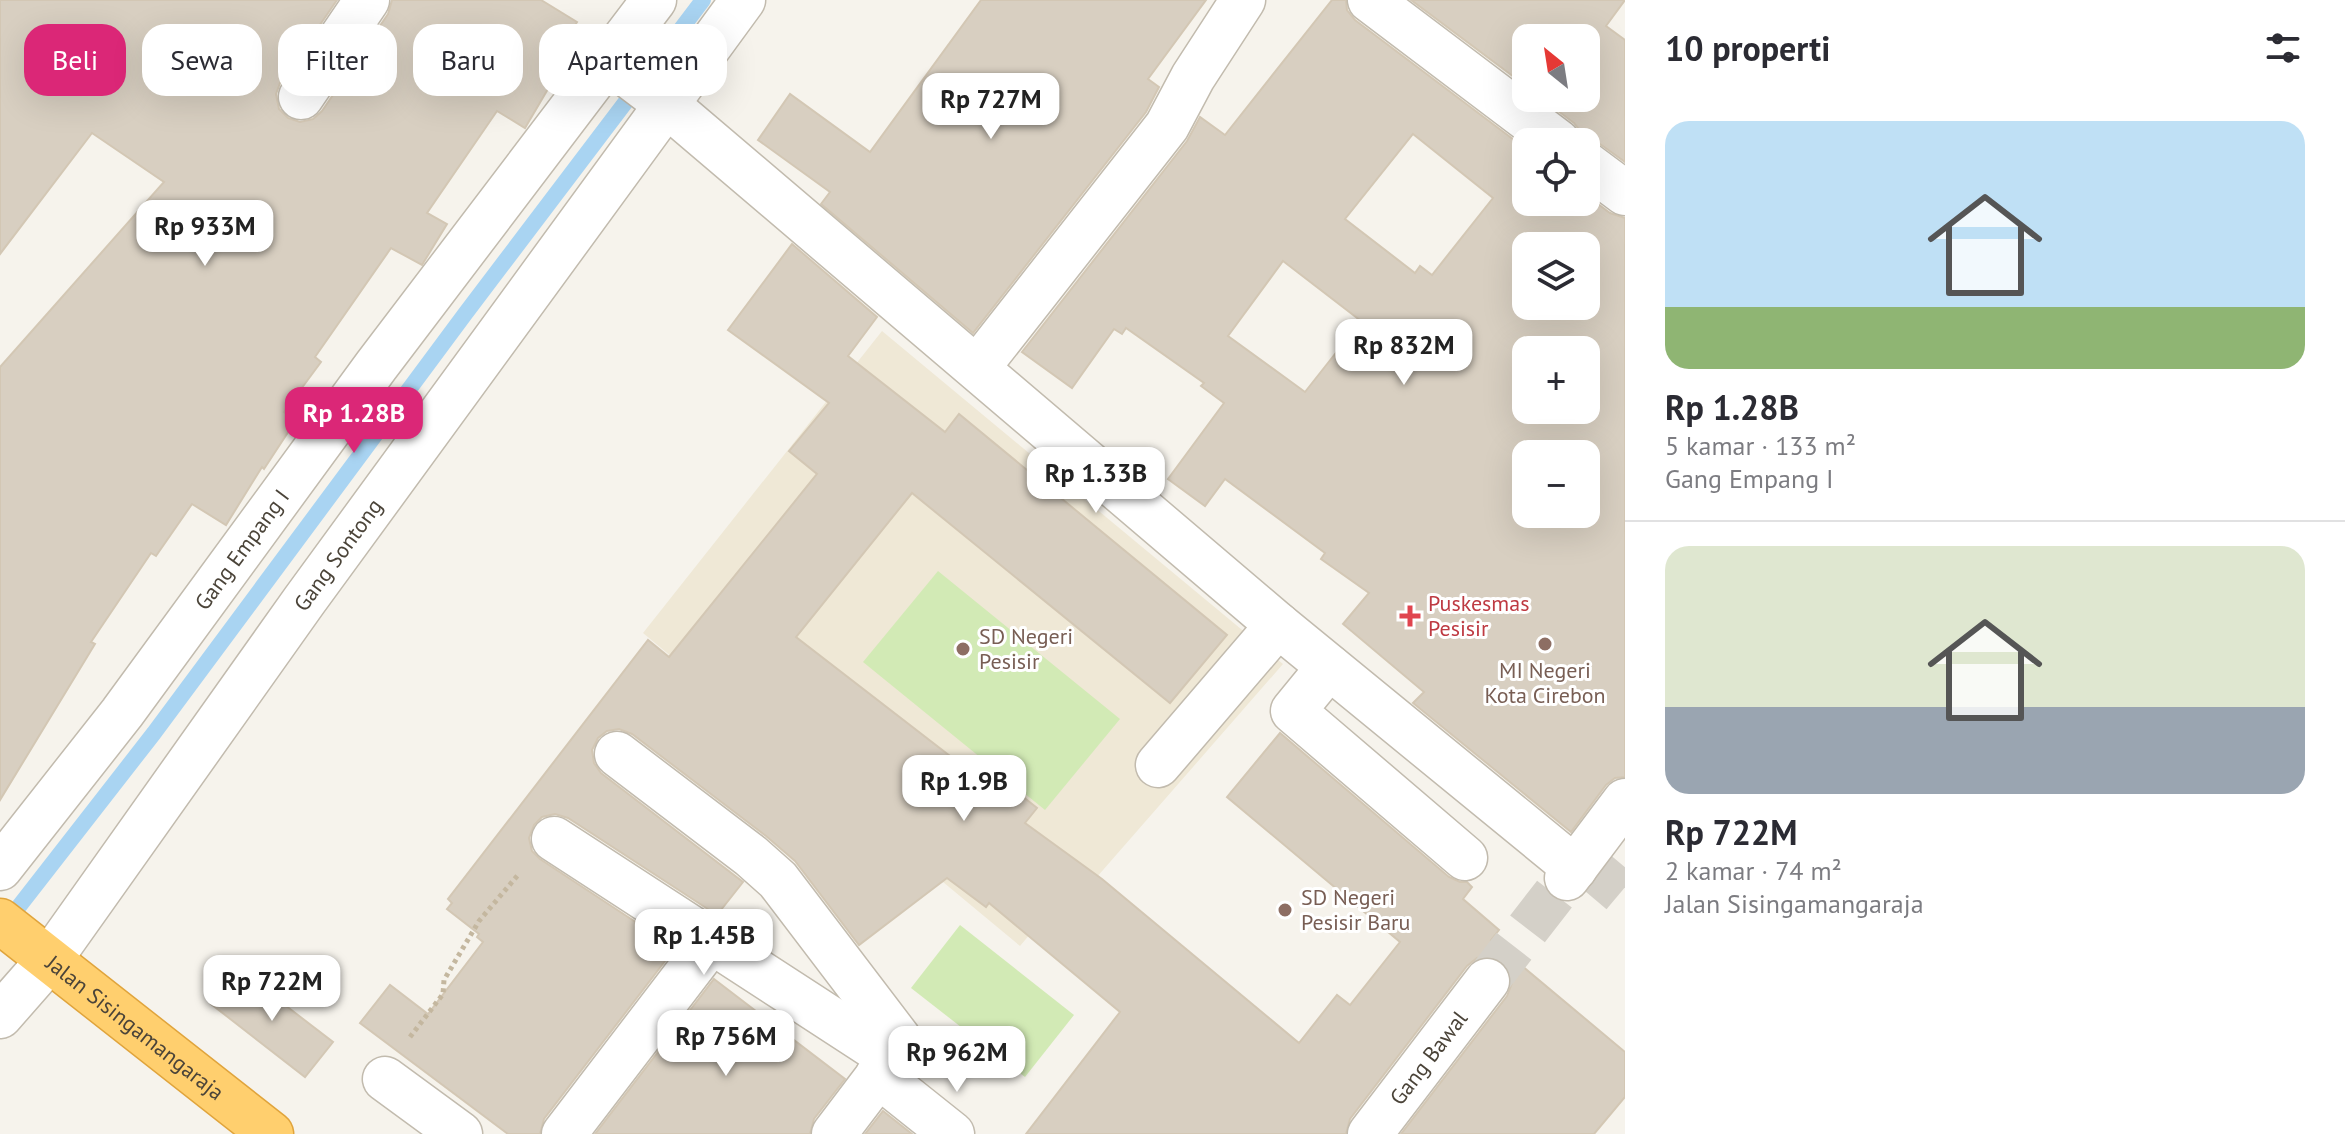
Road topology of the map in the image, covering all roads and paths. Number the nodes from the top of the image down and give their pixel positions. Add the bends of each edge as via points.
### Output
1 (367, 0) edge
2 (654, 0) edge
3 (743, 0) edge
4 (1243, 0) edge
5 (1370, 0) edge
6 (639, 24) edge
7 (589, 96) edge
8 (656, 96) edge
9 (301, 97) dead end
10 (660, 99) junction
11 (1539, 128) edge
12 (1600, 174) edge
13 (1625, 193) edge
14 (977, 368) junction
15 (1278, 625) junction
16 (1329, 667) junction
17 (617, 754) dead end
18 (1158, 765) dead end
19 (1625, 801) edge
20 (554, 839) joint
21 (1465, 858) dead end
22 (0, 868) edge
23 (28, 942) edge
24 (711, 942) junction
25 (1487, 981) tunnel mouth
26 (0, 1016) edge
27 (889, 1060) junction
28 (385, 1079) joint
29 (271, 1134) edge
30 (460, 1134) edge
31 (564, 1134) edge
32 (834, 1134) edge
33 (952, 1134) edge
34 (1370, 1134) edge

1 - 9 street
2 - 6 street, Gang Empang I
3 - 10 street, Gang Sontong
4 - 14 street via 1167,126
5 - 11 street
7 - 22 street, Gang Empang I via 376,366 122,713
8 - 10 street
10 - 14 street
10 - 23 street, Gang Sontong via 304,601
12 - 13 street
14 - 15 street
15 - 16 street
15 - 18 street
16 - 19 street via 1577,867
16 - 21 street via 1293,711
17 - 27 street via 778,880 899,1039
20 - 24 street
20 - 28 path via 479,921 444,980 443,994 388,1066
23 - 26 street, Gang Sontong
23 - 29 highway, Jalan Sisingamangaraja
24 - 27 street
24 - 31 street
25 - 34 street, Gang Bawal
27 - 32 street
27 - 33 street
28 - 30 street

